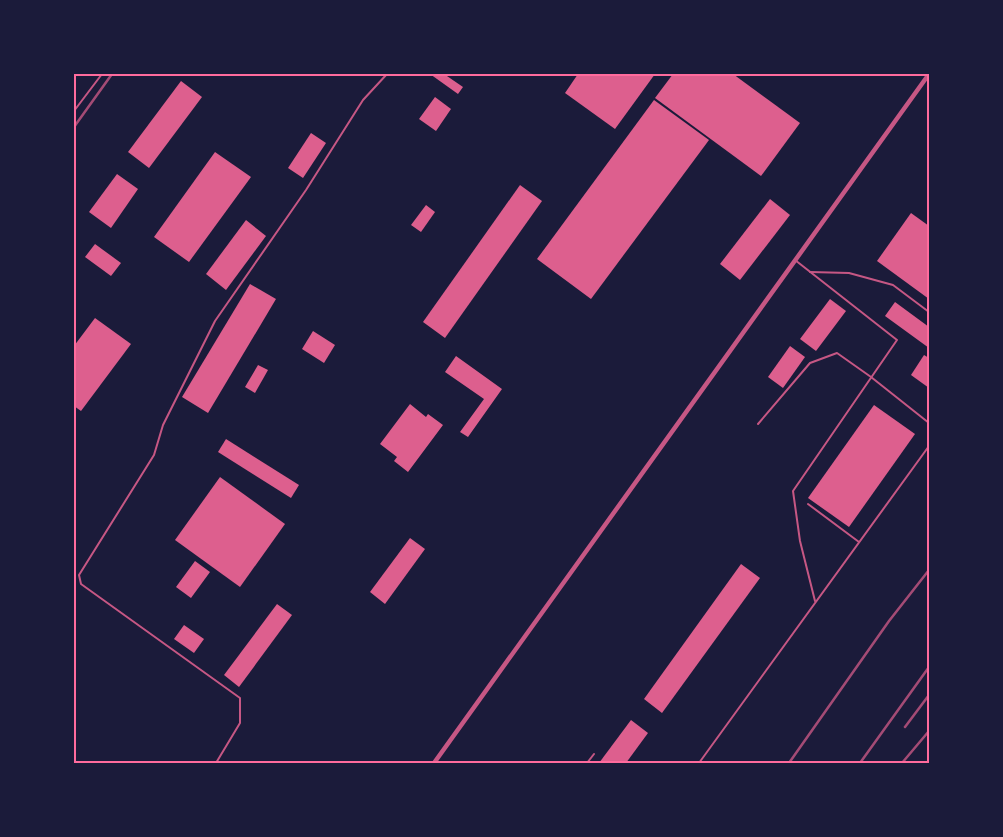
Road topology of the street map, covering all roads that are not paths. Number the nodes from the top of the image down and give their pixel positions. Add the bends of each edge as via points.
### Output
1 (102, 74) edge
2 (387, 74) edge
3 (929, 74) edge
4 (74, 111) edge
5 (795, 260) junction
6 (810, 272) junction
7 (929, 312) edge
8 (871, 377) junction
9 (758, 424) dead end
10 (929, 424) edge
11 (929, 446) edge
12 (808, 504) dead end
13 (859, 542) junction
14 (815, 601) junction
15 (594, 754) dead end
16 (216, 763) edge
17 (434, 763) edge
18 (587, 763) edge
19 (699, 763) edge

1 - 4 lane
2 - 16 lane via 363,100 215,322 163,425 154,455 79,575 81,584 240,698 240,724
3 - 5 street
5 - 6 lane
5 - 17 street
6 - 7 lane via 849,273 893,284
6 - 8 lane via 897,340
8 - 9 lane via 837,354 810,363
8 - 10 lane
8 - 14 lane via 793,491 800,542
11 - 13 lane
12 - 13 lane
13 - 14 lane
14 - 19 lane
15 - 18 lane

